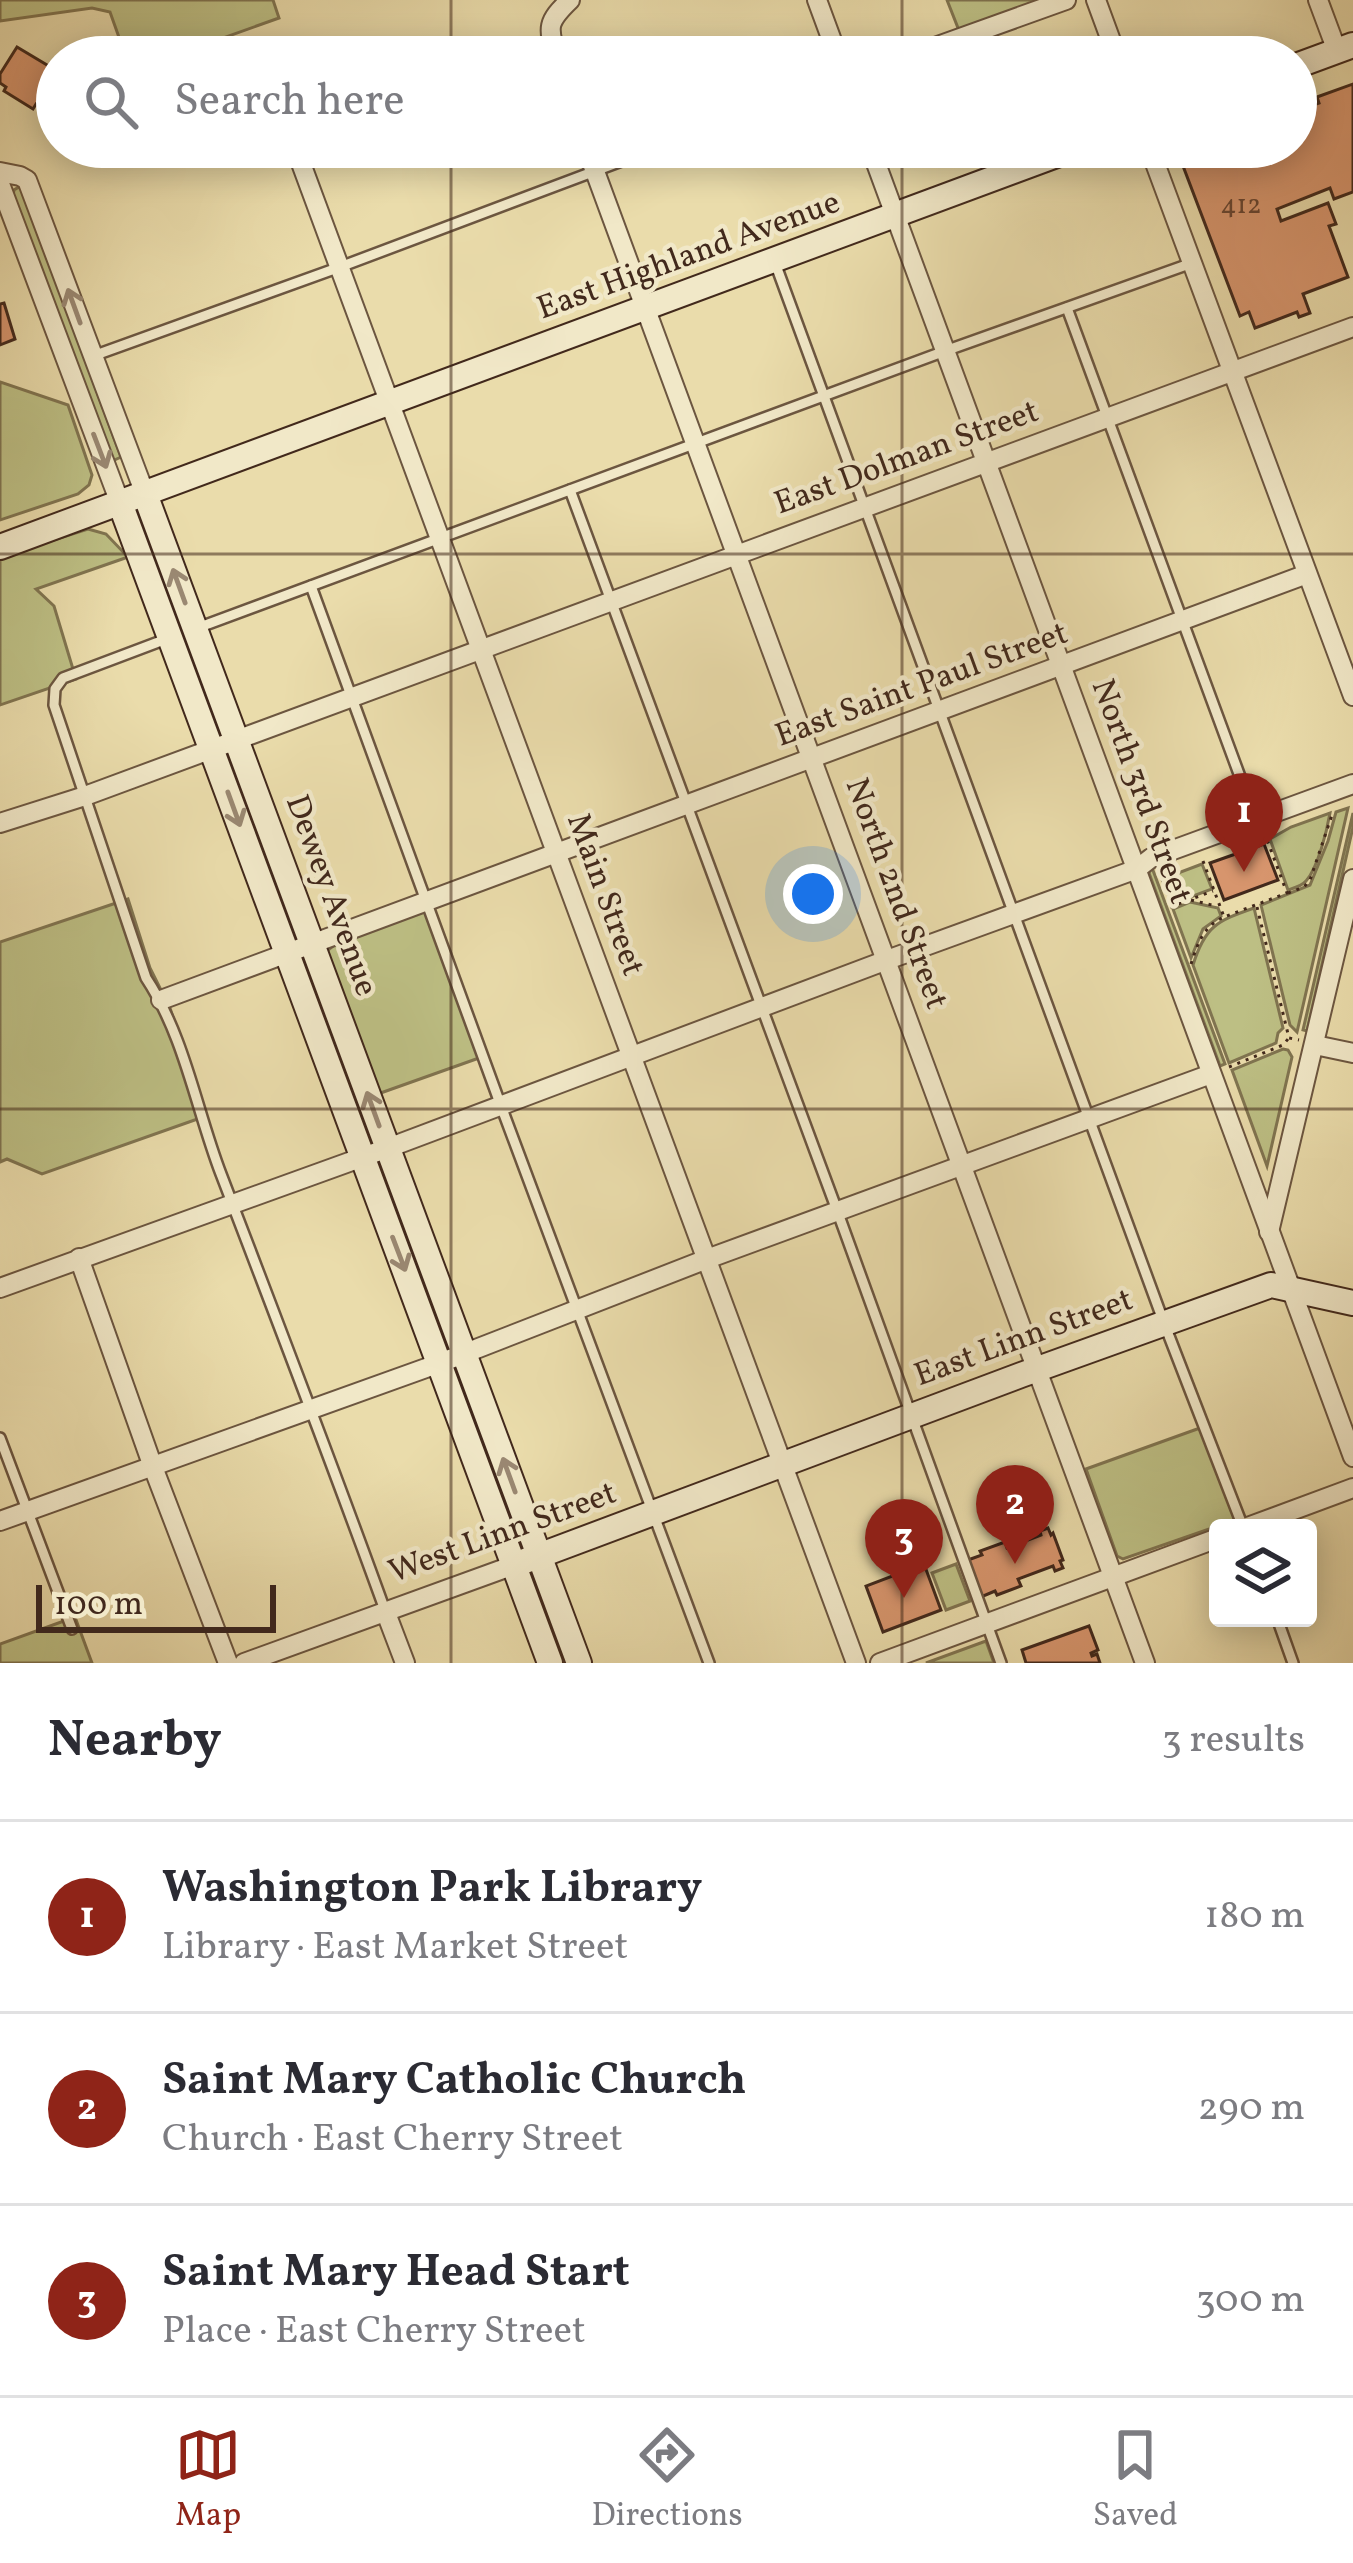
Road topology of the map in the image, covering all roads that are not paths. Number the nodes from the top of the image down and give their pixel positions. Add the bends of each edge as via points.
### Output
1 (570, 0) edge
2 (817, 0) edge
3 (1066, 0) edge
4 (1096, 0) edge
5 (1318, 0) edge
6 (550, 36) edge
7 (830, 36) edge
8 (966, 36) edge
9 (1109, 36) edge
10 (1345, 48) edge
11 (303, 168) edge
12 (593, 168) edge
13 (602, 168) edge
14 (878, 168) edge
15 (1021, 168) edge
16 (1157, 168) edge
17 (594, 171) junction
18 (0, 172) edge
19 (0, 184) edge
20 (895, 215) junction
21 (774, 260) junction
22 (1192, 263) junction
23 (340, 267) junction
24 (646, 308) junction
25 (1066, 308) junction
26 (1353, 326) edge
27 (944, 351) junction
28 (93, 356) junction
29 (1231, 372) junction
30 (825, 397) junction
31 (389, 402) junction
32 (1108, 417) junction
33 (697, 445) junction
34 (986, 463) junction
35 (570, 490) junction
36 (145, 494) junction
37 (120, 503) junction
38 (864, 507) junction
39 (440, 539) junction
40 (0, 547) edge
41 (736, 553) junction
42 (1307, 574) junction
43 (311, 586) junction
44 (611, 600) junction
45 (1182, 621) junction
46 (183, 634) junction
47 (482, 648) junction
48 (1061, 667) junction
49 (1353, 696) edge
50 (353, 697) junction
51 (941, 711) junction
52 (224, 743) junction
53 (813, 758) junction
54 (1353, 784) edge
55 (85, 796) junction
56 (687, 804) junction
57 (0, 824) edge
58 (1261, 828) junction
59 (556, 853) junction
60 (1137, 869) junction
61 (1353, 879) edge
62 (428, 901) junction
63 (1016, 913) junction
64 (312, 943) junction
65 (287, 952) junction
66 (887, 960) junction
67 (161, 1000) junction
68 (762, 1007) junction
69 (1307, 1042) junction
70 (1353, 1053) edge
71 (632, 1058) junction
72 (1220, 1071) junction
73 (501, 1106) junction
74 (1090, 1119) junction
75 (388, 1148) junction
76 (363, 1157) junction
77 (964, 1166) junction
78 (233, 1203) junction
79 (838, 1213) junction
80 (1269, 1232) junction
81 (79, 1258) junction
82 (707, 1259) junction
83 (0, 1288) edge
84 (1289, 1288) junction
85 (1353, 1303) edge
86 (579, 1311) junction
87 (1164, 1323) junction
88 (452, 1358) junction
89 (1038, 1369) junction
90 (312, 1408) junction
91 (910, 1416) junction
92 (0, 1438) edge
93 (1353, 1457) edge
94 (783, 1464) junction
95 (153, 1468) junction
96 (1353, 1488) edge
97 (28, 1511) junction
98 (654, 1513) junction
99 (1240, 1519) edge
100 (1269, 1519) edge
101 (0, 1521) edge
102 (1209, 1541) edge
103 (526, 1561) junction
104 (1115, 1577) junction
105 (386, 1612) junction
106 (987, 1624) junction
107 (1280, 1627) edge
108 (73, 1629) dead end
109 (228, 1663) edge
110 (244, 1663) edge
111 (405, 1663) edge
112 (550, 1663) edge
113 (578, 1663) edge
114 (709, 1663) edge
115 (856, 1663) edge
116 (880, 1663) edge
117 (1001, 1663) edge
118 (1145, 1663) edge
119 (1293, 1663) edge

1 - 6 street via 550,23
2 - 7 street
3 - 8 street
4 - 9 street
5 - 10 street
11 - 23 street, Main Street
12 - 17 street, North 2nd Street
13 - 17 lane
14 - 20 street, North 3rd Street
15 - 20 street, East Highland Avenue
16 - 22 street
17 - 23 lane
17 - 24 street, North 2nd Street
28 -> 18 street, Dewey Avenue via 27,180
19 -> 37 street, Dewey Avenue
20 - 21 street, East Highland Avenue
20 - 27 street, North 3rd Street
21 - 24 street, East Highland Avenue
21 - 30 lane
22 - 25 lane
22 - 29 street
23 - 28 lane
23 - 31 street, Main Street
24 - 31 street, East Highland Avenue
24 - 33 street, North 2nd Street
25 - 27 lane
25 - 32 lane
26 - 29 street, East Dolman Street
27 - 30 lane
27 - 34 street, North 3rd Street
28 - 36 street, Dewey Avenue
29 - 32 street, East Dolman Street
29 - 42 street
30 - 33 lane
30 - 38 lane
31 - 36 street, East Highland Avenue
31 - 39 street, Main Street
32 - 34 street, East Dolman Street
32 - 45 lane
33 - 35 lane
33 - 41 street, North 2nd Street
34 - 38 street, East Dolman Street
34 - 48 street, North 3rd Street
35 - 39 lane
35 - 44 lane
36 - 37 street, East Highland Avenue
46 -> 36 street, Dewey Avenue
37 - 40 street, East Highland Avenue
37 - 46 street, Dewey Avenue
38 - 41 street, East Dolman Street
38 - 51 lane
39 - 43 lane
39 - 47 street, Main Street
41 - 44 street, East Dolman Street
41 - 53 street, North 2nd Street
42 - 45 street, East Saint Paul Street
42 - 49 street
43 - 46 lane
43 - 50 lane
44 - 47 street, East Dolman Street
44 - 56 lane
45 - 48 street, East Saint Paul Street
45 - 58 lane
46 - 52 street, Dewey Avenue
46 - 55 lane via 63,678 55,689
47 - 50 street, East Dolman Street
47 - 59 street, Main Street
48 - 51 street, East Saint Paul Street
48 - 60 street, North 3rd Street
50 - 52 street, East Dolman Street
50 - 62 lane
51 - 53 street, East Saint Paul Street
51 - 63 lane
52 - 55 street, East Dolman Street
52 - 64 street, Dewey Avenue
52 -> 65 street, Dewey Avenue
53 - 56 street, East Saint Paul Street
53 - 66 street, North 2nd Street
54 - 58 street
55 - 57 street, East Dolman Street
55 - 67 lane via 146,978
56 - 59 street, East Saint Paul Street
56 - 68 lane
58 - 60 street via 1151,858
59 - 62 street, East Saint Paul Street
59 - 71 street, Main Street
60 - 63 street
60 - 72 street, North 3rd Street
61 - 69 street
62 - 64 street, East Saint Paul Street
62 - 73 lane
63 - 66 street
63 - 74 lane
64 - 65 street, East Saint Paul Street
75 -> 64 street, Dewey Avenue
65 - 67 street, East Saint Paul Street
65 - 76 street, Dewey Avenue
66 - 68 street
66 - 77 street, North 2nd Street
67 - 78 lane
68 - 71 street
68 - 79 lane
69 - 70 street
69 - 80 street
71 - 73 street
71 - 82 street, Main Street
72 - 74 street
72 - 80 street, North 3rd Street
73 - 75 street
73 - 86 lane
74 - 77 street
74 - 87 lane
75 - 76 street
75 - 88 street, Dewey Avenue
76 - 78 street
76 -> 88 street, Dewey Avenue
77 - 79 street
77 - 89 street, North 2nd Street
78 - 81 street
78 - 90 lane
79 - 82 street
79 - 91 lane
80 - 84 street, North 3rd Street
81 - 83 street
81 - 95 street
82 - 86 street
82 - 94 street, Main Street
84 - 85 street
84 - 87 street, East Linn Street via 1271,1286
84 - 93 street, North 3rd Street
86 - 88 street
86 - 98 lane
87 - 89 street, East Linn Street
87 - 99 lane
88 - 90 street
88 - 103 street, Dewey Avenue
89 - 91 street, East Linn Street
89 - 104 street, North 2nd Street
90 - 95 street
90 - 105 lane
91 - 94 street, East Linn Street
91 - 106 lane
92 - 97 lane
94 - 98 street, West Linn Street
94 - 115 street, Main Street
95 - 97 street
95 - 109 street
96 - 100 street
97 - 101 street
97 - 108 lane
98 - 103 street, West Linn Street
98 - 114 lane
102 - 104 street
103 - 105 street, West Linn Street
103 - 112 street, Dewey Avenue
103 - 113 street, Dewey Avenue
104 - 106 street
104 - 118 street, North 2nd Street
105 - 110 street, West Linn Street
105 - 111 street
106 - 116 street
106 - 117 lane
107 - 119 lane

